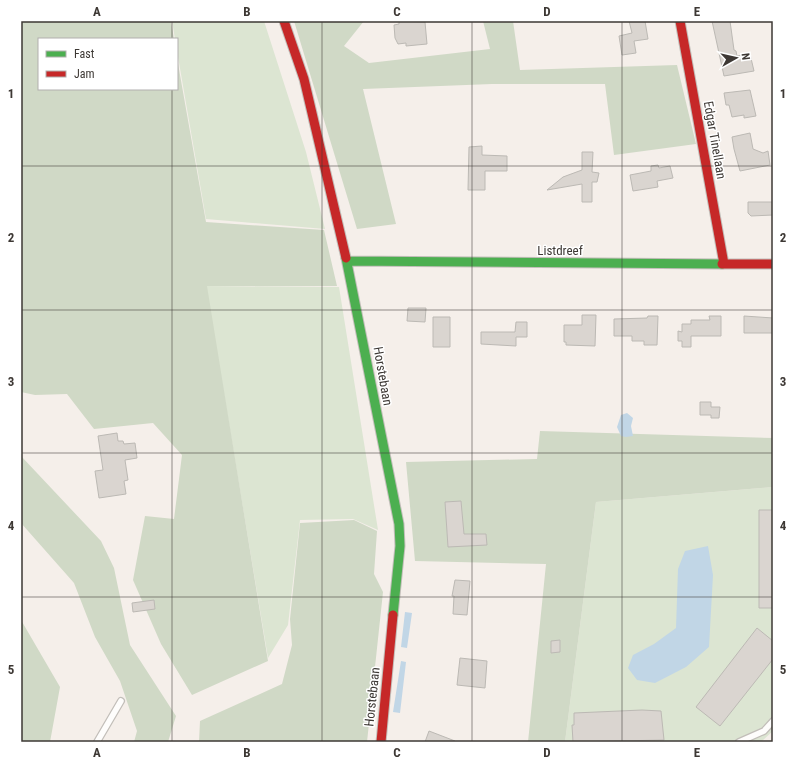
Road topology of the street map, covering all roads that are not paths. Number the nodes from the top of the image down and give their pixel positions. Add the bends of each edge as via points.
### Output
1 (284, 21) edge
2 (680, 21) edge
3 (347, 262) junction
4 (724, 264) junction
5 (773, 264) edge
6 (120, 701) dead end
7 (773, 720) edge
8 (97, 742) edge
9 (380, 742) edge
10 (739, 742) edge

1 - 3 street, Horstebaan via 304,79
2 - 4 street, Edgar Tinellaan
3 - 4 street, Listdreef
3 - 9 street, Horstebaan via 399,524 400,546
4 - 5 street, Listdreef
6 - 8 lane
7 - 10 lane via 764,731

